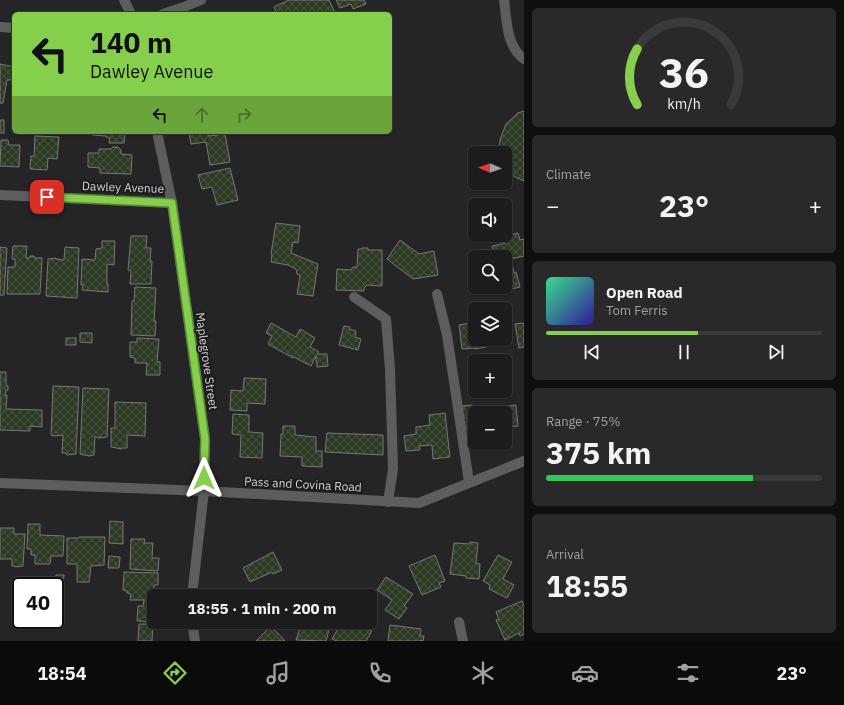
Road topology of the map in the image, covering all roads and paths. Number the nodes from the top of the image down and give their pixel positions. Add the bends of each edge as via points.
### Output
1 (124, 0) edge
2 (201, 0) edge
3 (504, 0) edge
4 (130, 12) edge
5 (168, 12) edge
6 (0, 26) edge
7 (12, 28) edge
8 (524, 59) edge
9 (158, 134) edge
10 (0, 195) edge
11 (172, 203) junction
12 (437, 294) dead end
13 (354, 297) dead end
14 (524, 461) edge
15 (469, 482) junction
16 (0, 484) edge
17 (204, 491) junction
18 (388, 502) junction
19 (193, 589) edge
20 (459, 622) dead end
21 (193, 629) edge
22 (195, 641) edge
23 (463, 641) edge

1 - 4 street
2 - 5 street
3 - 8 street via 514,49
6 - 7 street
9 - 11 street, Maplegrove Street
10 - 11 street, Dawley Avenue
11 - 17 street, Maplegrove Street via 205,439
12 - 15 street via 447,335
13 - 18 street via 386,319 393,469
14 - 15 street, Pass and Covina Road
15 - 18 street, Pass and Covina Road via 419,503
16 - 17 street, Pass and Covina Road
17 - 18 street, Pass and Covina Road
17 - 19 street, Maplegrove Street
20 - 23 street
21 - 22 street

